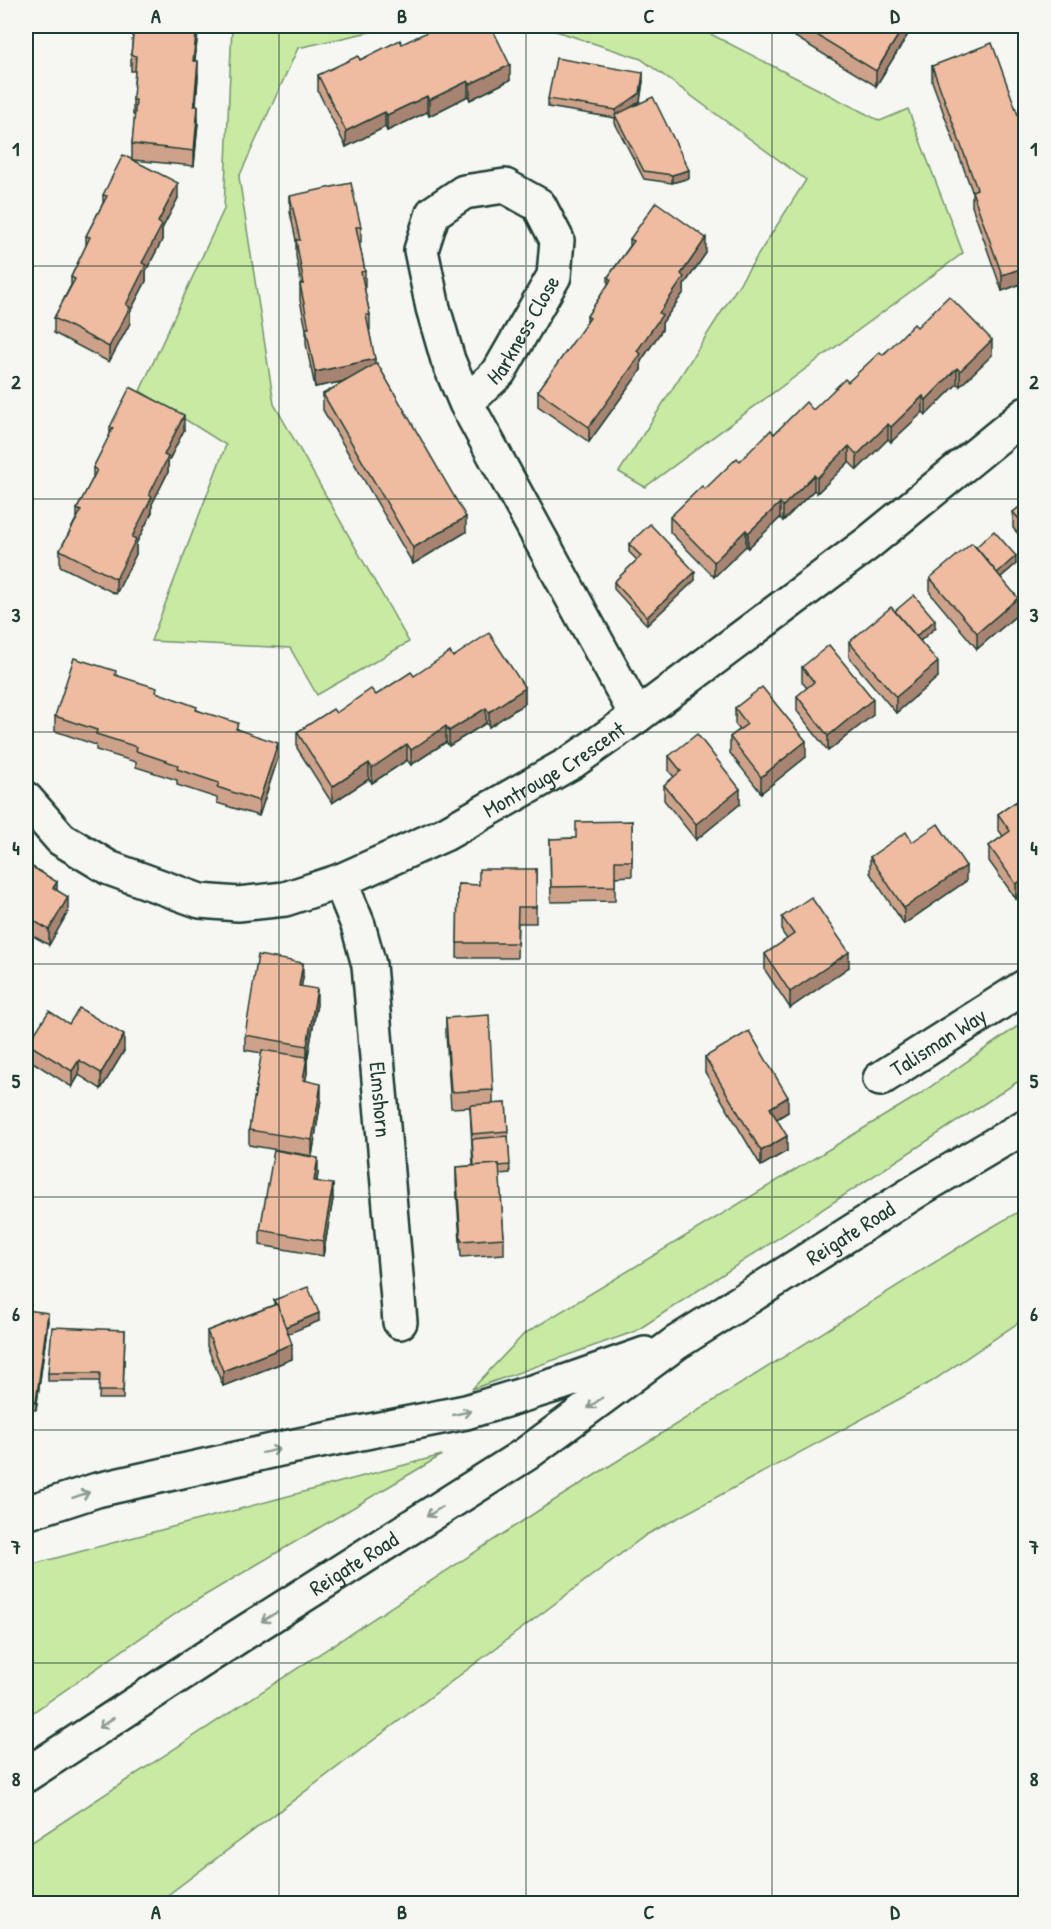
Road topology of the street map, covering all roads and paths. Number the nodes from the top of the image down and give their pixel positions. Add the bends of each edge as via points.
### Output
1 (466, 403) junction
2 (1026, 414) edge
3 (637, 716) junction
4 (26, 799) edge
5 (340, 881) junction
6 (1026, 986) edge
7 (880, 1079) dead end
8 (1026, 1125) edge
9 (400, 1322) dead end
10 (676, 1343) junction
11 (26, 1513) edge
12 (26, 1775) edge

1 - 1 main road, Harkness Close via 448,360 421,250 433,213 464,192 505,186 539,204 557,240 554,276 499,372
1 - 3 main road, Harkness Close
2 - 3 main road, Montrouge Crescent via 867,544
3 - 5 main road, Montrouge Crescent via 572,762 445,834
4 - 5 main road, Montrouge Crescent via 61,839 109,868 200,901 238,904 285,898
5 - 9 main road, Elmshorn via 369,965
6 - 7 main road, Talisman Way
8 - 10 main road, Reigate Road
11 -> 10 main road, Reigate Road via 97,1490 466,1412
10 -> 12 main road, Reigate Road via 526,1454

